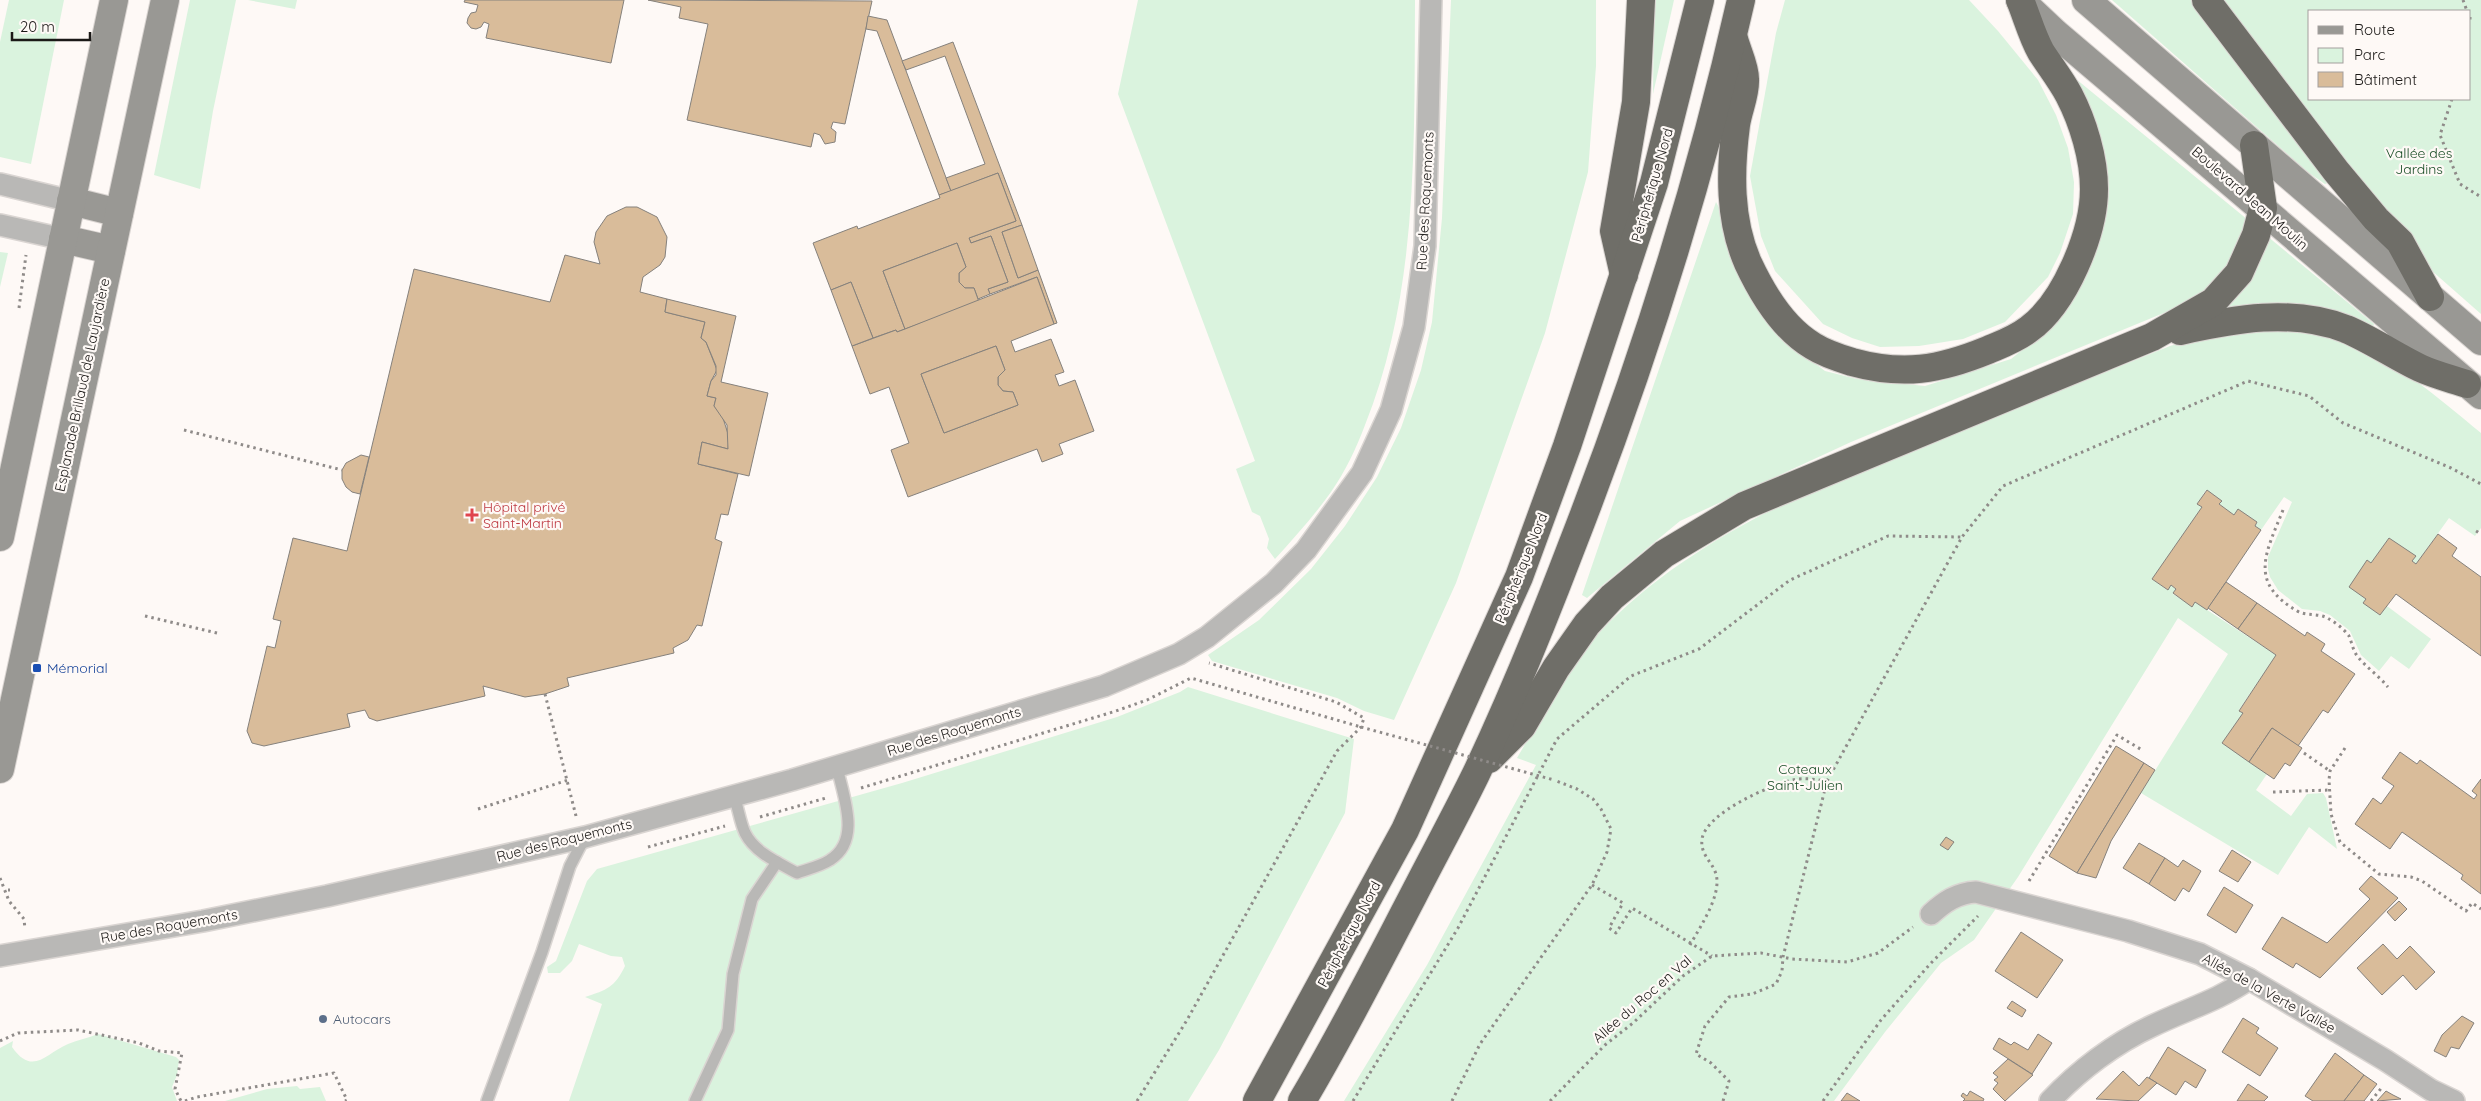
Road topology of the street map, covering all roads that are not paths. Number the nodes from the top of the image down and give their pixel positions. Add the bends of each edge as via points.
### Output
1 (114, 0) edge
2 (165, 0) edge
3 (1431, 0) edge
4 (1641, 0) edge
5 (1700, 0) edge
6 (1742, 0) edge
7 (2020, 0) edge
8 (2086, 0) edge
9 (2206, 0) edge
10 (1733, 36) junction
11 (2254, 145) junction
12 (0, 184) edge
13 (71, 201) junction
14 (2262, 208) junction
15 (119, 213) junction
16 (0, 225) edge
17 (63, 240) junction
18 (111, 250) junction
19 (1624, 276) junction
20 (2430, 297) junction
21 (2152, 336) junction
22 (2481, 341) edge
23 (2474, 389) edge
24 (0, 537) edge
25 (837, 766) junction
26 (0, 769) edge
27 (1476, 773) junction
28 (734, 796) junction
29 (585, 837) junction
30 (777, 862) junction
31 (1931, 914) road end
32 (0, 956) edge
33 (2249, 979) junction
34 (487, 1101) edge
35 (695, 1101) edge
36 (1257, 1101) edge
37 (1302, 1101) edge
38 (2050, 1101) edge
39 (2454, 1101) edge

1 - 13 street
2 - 15 street, Esplanade Brillaud de Laujardière
3 - 25 street, Rue des Roquemonts via 1425,246 1414,327 1391,410 1362,473 1306,550 1267,590 1207,637 1179,654 1104,686
4 - 19 highway via 1636,102 1614,231
5 - 19 highway, Périphérique Nord via 1654,183
6 - 10 highway
7 - 10 highway via 2040,50 2078,113 2092,170 2092,216 2069,279 2046,313 2031,328 2011,341 1939,368 1878,369 1840,358 1813,347 1778,315 1748,263 1738,234 1731,171 1745,79
7 - 14 street, Boulevard Jean Moulin
8 - 11 street
9 - 20 highway via 2336,171 2400,242
10 - 27 highway via 1690,203 1602,469 1545,616
11 - 14 highway
11 - 20 street
12 - 13 street
13 - 15 street
13 - 17 street
14 - 21 highway via 2248,256 2227,289 2213,302
14 - 23 street, Boulevard Jean Moulin
15 - 18 street, Esplanade Brillaud de Laujardière
16 - 17 street
17 - 18 street
17 - 24 street
18 - 26 street, Esplanade Brillaud de Laujardière
19 - 36 highway, Périphérique Nord via 1523,568 1476,674 1405,830
20 - 22 street
21 - 23 highway via 2240,318 2276,317 2310,321 2344,328 2421,368
21 - 27 highway via 1744,506 1664,554 1612,597 1587,624 1522,726
25 - 28 street, Rue des Roquemonts
25 - 30 lane via 849,816 846,843 831,860 797,873
27 - 37 highway via 1344,1031
28 - 29 street, Rue des Roquemonts
28 - 30 lane via 745,833 753,844
29 - 32 street, Rue des Roquemonts via 327,896
29 - 34 lane via 570,866
30 - 35 lane via 752,899 733,974 728,1030
31 - 33 street, Allée de la Verte Vallée via 1946,900 1976,892 2192,951
33 - 38 street via 2227,995 2151,1026 2096,1060
33 - 39 street, Allée de la Verte Vallée

